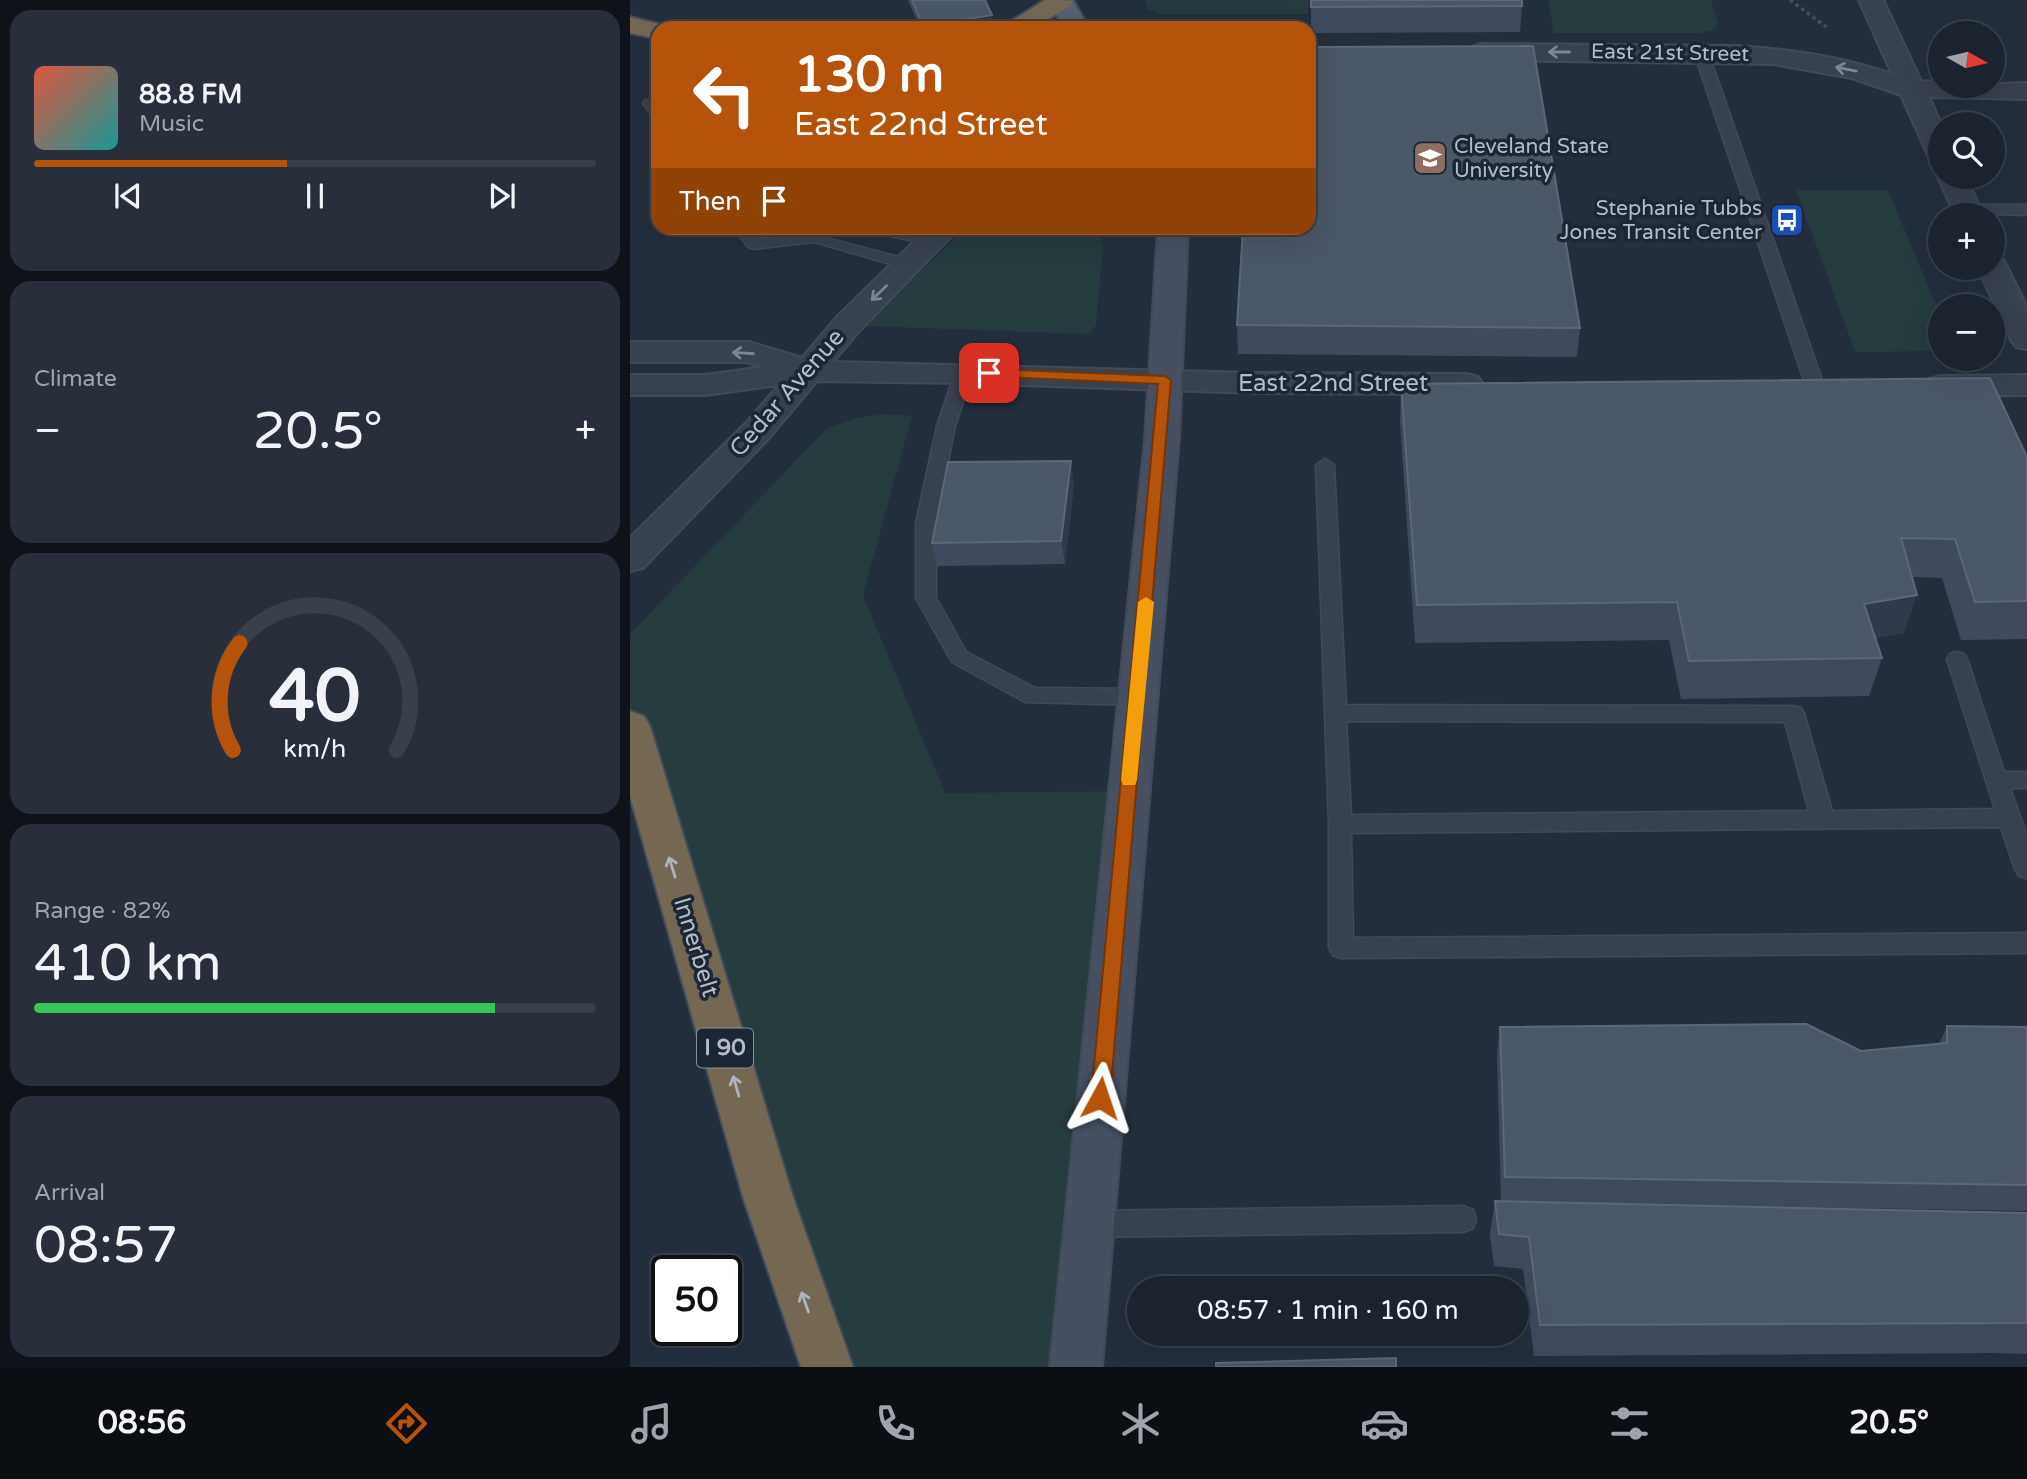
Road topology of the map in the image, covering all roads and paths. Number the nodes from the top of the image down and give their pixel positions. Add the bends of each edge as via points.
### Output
1 (1790, 0) edge
2 (1871, 0) edge
3 (1061, 1) edge
4 (1028, 21) edge
5 (1072, 21) edge
6 (630, 25) edge
7 (651, 30) edge
8 (1838, 35) dead end
9 (1455, 52) edge
10 (1701, 52) junction
11 (1910, 89) junction
12 (2027, 91) edge
13 (1928, 126) edge
14 (2027, 210) edge
15 (2005, 211) edge
16 (747, 235) edge
17 (805, 235) edge
18 (823, 235) edge
19 (937, 235) edge
20 (1173, 235) edge
21 (908, 264) junction
22 (1999, 280) edge
23 (2027, 340) edge
24 (630, 352) edge
25 (808, 371) junction
26 (964, 373) junction
27 (1165, 380) junction
28 (1495, 384) edge
29 (2027, 385) edge
30 (630, 386) edge
31 (1815, 386) edge
32 (1912, 386) edge
33 (1325, 465) dead end
34 (636, 554) edge
35 (1957, 659) dead end
36 (1137, 697) junction
37 (1335, 713) junction
38 (630, 726) edge
39 (1996, 780) junction
40 (2027, 780) edge
41 (2009, 818) junction
42 (1823, 820) junction
43 (1340, 824) junction
44 (2027, 869) edge
45 (2027, 943) edge
46 (1463, 1219) dead end
47 (1088, 1224) junction
48 (827, 1367) edge
49 (1076, 1367) edge

1 - 8 path
2 - 11 street
3 - 4 highway
3 - 5 main road
6 - 7 highway
10 -> 9 street, East 21st Street
11 -> 10 street, East 21st Street via 1857,71 1810,62
10 - 31 lane
11 - 12 street, East 21st Street
11 - 13 street
14 - 15 lane
16 - 17 lane via 754,244
18 - 21 lane via 824,242
19 - 21 street, Cedar Avenue
20 - 27 main road
21 -> 25 street, Cedar Avenue
22 - 23 street
25 -> 24 street, East 22nd Street via 749,352
25 - 26 street, East 22nd Street
25 - 30 street, East 22nd Street via 705,385
25 - 34 street, Cedar Avenue via 757,431
26 - 27 street, East 22nd Street
26 - 36 lane via 946,426 926,523 926,598 959,657 1032,696
27 - 28 street, East 22nd Street
27 - 36 main road
29 - 32 street
33 - 37 lane
35 - 39 lane
36 - 47 main road
37 - 42 lane via 1793,715
37 - 43 lane
48 -> 38 highway, Innerbelt / I 90 via 768,1196
39 - 40 lane
39 - 41 lane
41 - 42 lane
41 - 44 lane
42 - 43 lane
43 - 45 lane via 1341,948
46 - 47 lane
47 - 49 main road

